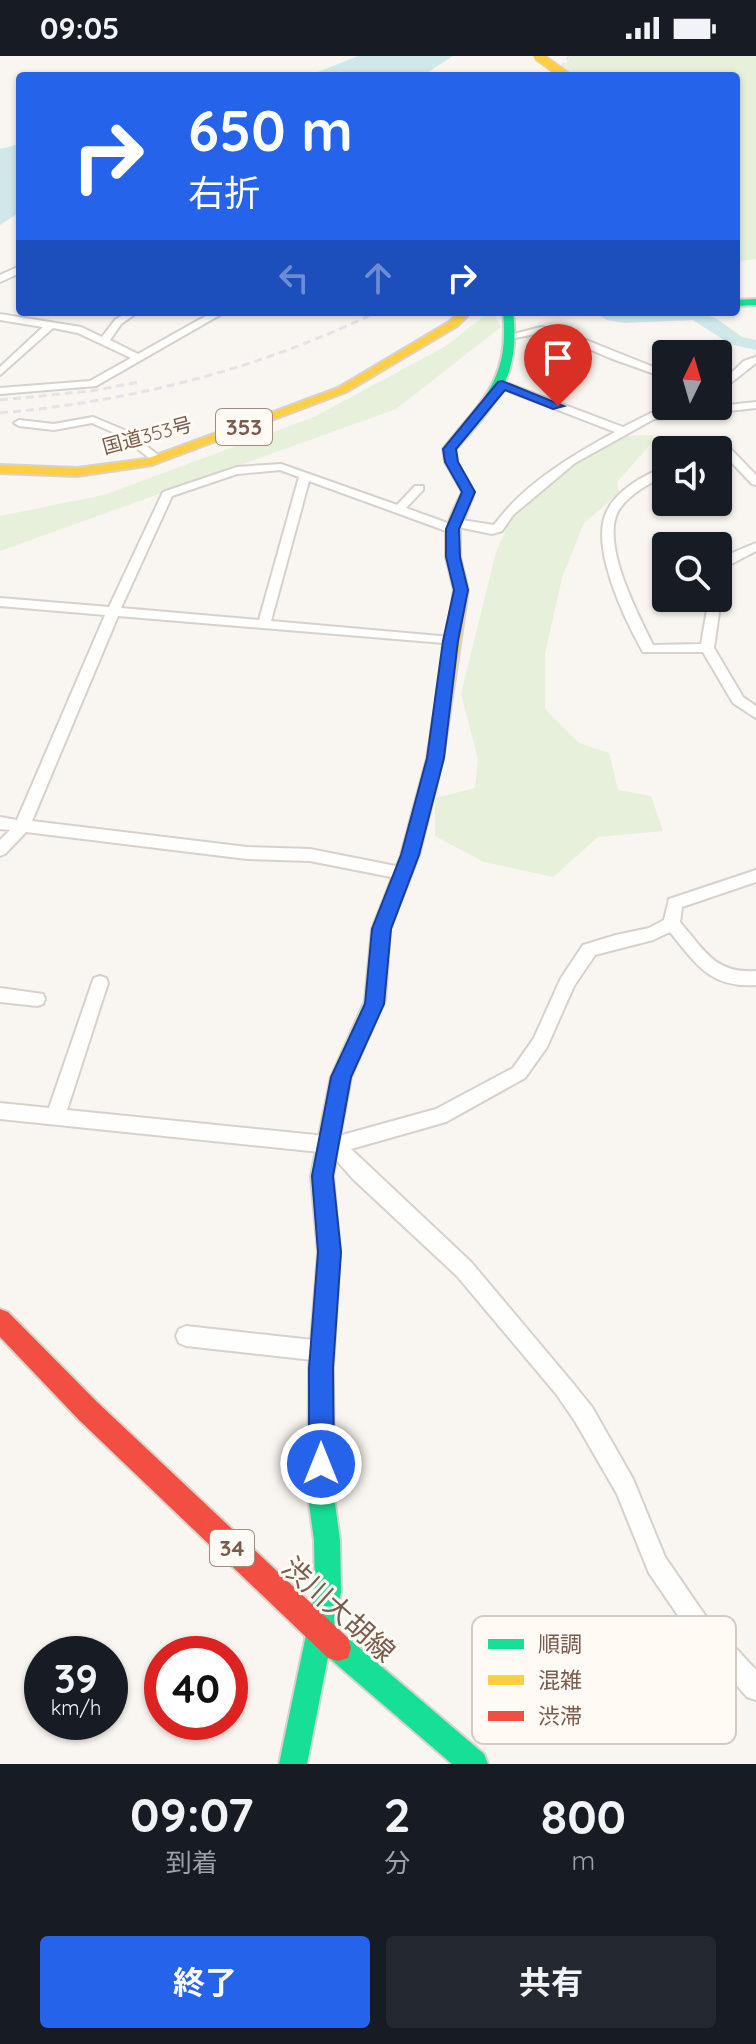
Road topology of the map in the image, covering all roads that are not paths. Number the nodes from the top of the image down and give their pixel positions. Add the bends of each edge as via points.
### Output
1 (538, 56) edge
2 (560, 72) edge
3 (127, 316) edge
4 (213, 316) edge
5 (461, 316) edge
6 (509, 316) edge
7 (0, 317) edge
8 (49, 327) junction
9 (515, 335) junction
10 (105, 340) junction
11 (139, 358) junction
12 (756, 360) edge
13 (652, 370) edge
14 (0, 372) edge
15 (732, 378) edge
16 (502, 385) junction
17 (0, 391) edge
18 (732, 398) edge
19 (751, 405) edge
20 (19, 423) dead end
21 (623, 431) junction
22 (732, 457) edge
23 (157, 459) junction
24 (0, 469) edge
25 (305, 475) junction
26 (652, 478) edge
27 (756, 482) edge
28 (419, 488) dead end
29 (399, 509) junction
30 (454, 526) junction
31 (756, 547) edge
32 (732, 558) edge
33 (0, 602) edge
34 (113, 612) junction
35 (713, 612) edge
36 (264, 625) junction
37 (451, 641) junction
38 (707, 648) junction
39 (756, 713) edge
40 (0, 823) edge
41 (22, 826) junction
42 (0, 850) edge
43 (401, 873) junction
44 (756, 876) edge
45 (672, 923) junction
46 (756, 978) edge
47 (100, 983) dead end
48 (0, 995) edge
49 (37, 999) dead end
50 (0, 1111) edge
51 (55, 1117) junction
52 (332, 1143) junction
53 (0, 1320) edge
54 (186, 1336) dead end
55 (322, 1351) junction
56 (692, 1616) edge
57 (318, 1631) junction
58 (736, 1666) edge
59 (756, 1688) edge
60 (293, 1764) edge
61 (474, 1764) edge

1 - 2 main road, bridge
3 - 10 street
4 - 11 street
5 - 23 main road, 国道353号 / 353 via 342,390
6 - 9 main road
7 - 8 street
8 - 10 street via 81,330
8 - 14 street
9 - 13 street via 542,329 568,333
9 - 16 main road
10 - 11 street
11 - 17 street via 92,384
12 - 15 street
16 - 21 street
16 - 30 main road via 449,449 468,492
18 - 19 street
19 - 21 street via 651,416
20 - 23 street via 54,427 93,420 125,434
21 - 30 street via 571,461 498,528
22 - 27 street
23 - 24 main road, 国道353号 / 353 via 104,470
25 - 29 street
25 - 34 street via 281,467 253,467 167,494
25 - 36 street
26 - 38 street via 613,510 606,532 627,606 648,649
28 - 29 street
29 - 30 street
30 - 37 main road via 453,557 461,590
31 - 32 street
33 - 34 street
34 - 36 street
34 - 41 street
35 - 38 street
36 - 37 street
37 - 43 main road via 435,758
38 - 39 street via 738,700
40 - 41 street
41 - 42 street
41 - 43 street via 247,853 310,855
43 - 52 main road via 381,929 375,1004 341,1077
44 - 45 street via 675,903
45 - 46 street via 717,975 735,981
45 - 52 street via 653,934 589,950 519,1073 440,1116
47 - 51 street
48 - 49 street
50 - 51 street
51 - 52 street
52 - 55 main road via 322,1176 329,1252
52 - 56 street via 464,1269 564,1388 625,1487 657,1565
53 - 57 main road, 渋川大胡線 / 34
54 - 55 street
55 - 57 main road via 321,1496 328,1592
57 - 60 main road
57 - 61 main road, 渋川大胡線 / 34
58 - 59 street

